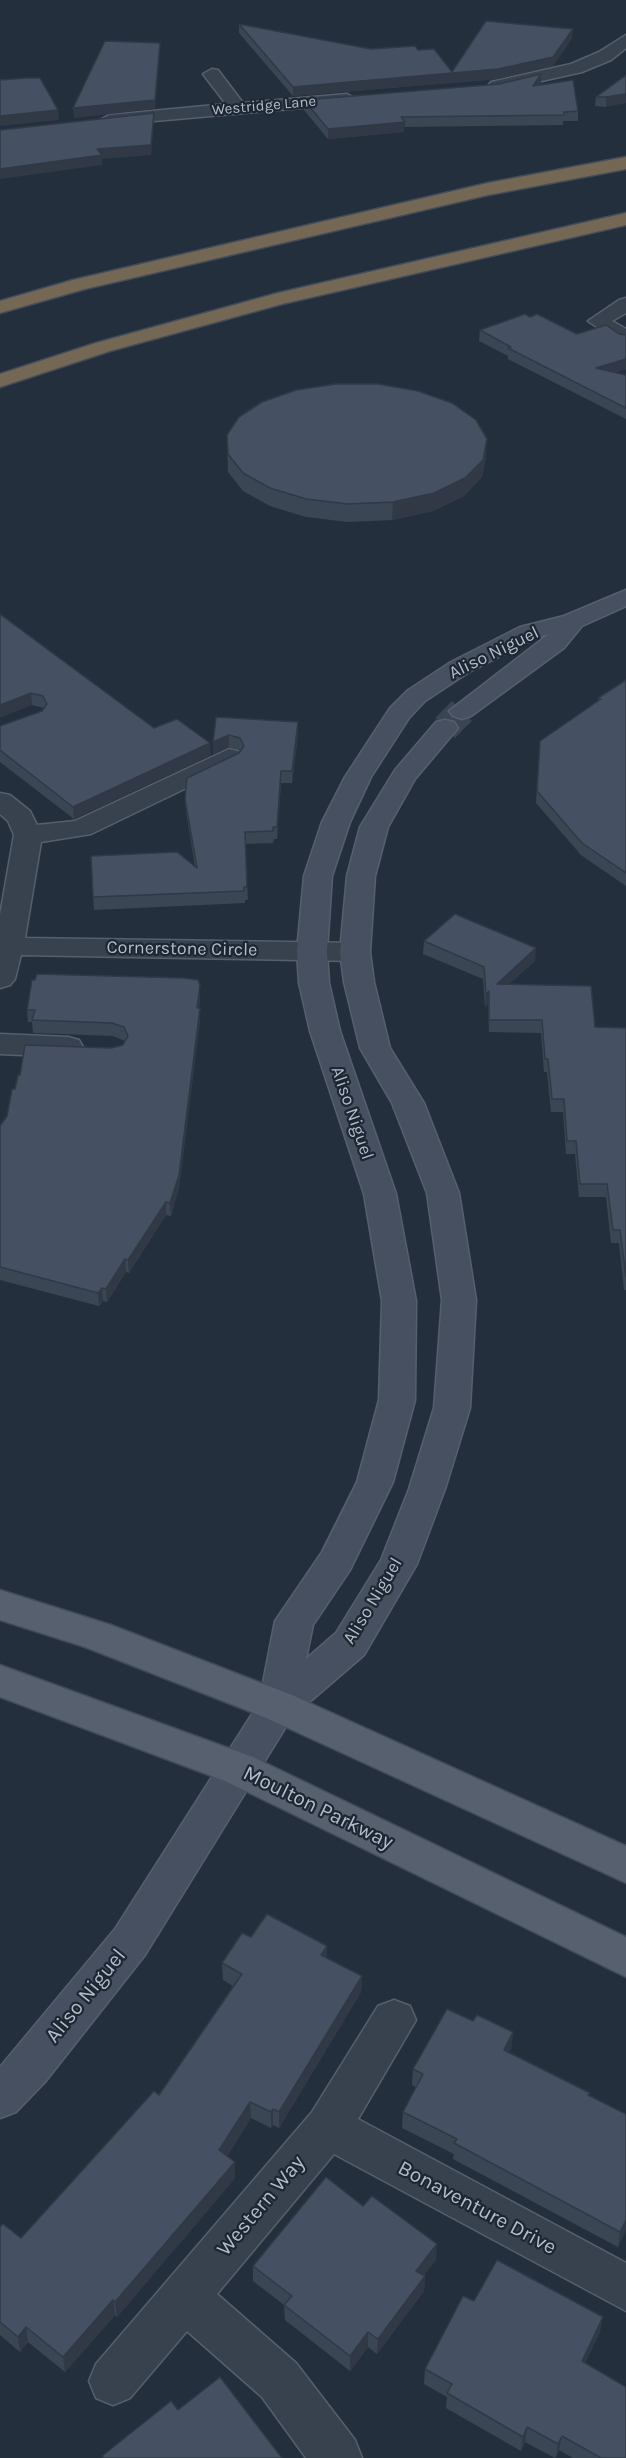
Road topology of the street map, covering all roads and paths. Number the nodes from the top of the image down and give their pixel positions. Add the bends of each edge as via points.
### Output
1 (626, 40) edge
2 (212, 75) dead end
3 (475, 88) edge
4 (369, 97) edge
5 (239, 109) junction
6 (93, 122) edge
7 (626, 163) edge
8 (626, 219) edge
9 (449, 258) junction
10 (626, 304) edge
11 (0, 307) edge
12 (626, 338) edge
13 (0, 381) edge
14 (0, 401) edge
15 (626, 597) edge
16 (573, 621) junction
17 (229, 758) edge
18 (0, 801) edge
19 (336, 822) junction
20 (374, 827) junction
21 (28, 835) junction
22 (9, 946) junction
23 (312, 951) junction
24 (355, 952) junction
25 (0, 979) edge
26 (0, 1044) edge
27 (101, 1048) edge
28 (0, 1605) edge
29 (0, 1682) edge
30 (278, 1706) junction
31 (239, 1769) junction
32 (626, 1864) edge
33 (626, 1958) edge
34 (394, 2020) dead end
35 (0, 2097) edge
36 (328, 2127) junction
37 (626, 2288) edge
38 (185, 2298) junction
39 (113, 2381) dead end
40 (337, 2458) edge

1 - 3 street via 605,56 576,68
2 - 5 street
4 - 5 street, Westridge Lane
5 - 6 street, Westridge Lane
7 - 11 highway via 488,189
8 - 9 highway
9 - 13 highway via 278,299 103,347
9 - 14 highway
10 - 12 street via 598,321
15 - 16 street, Aliso Niguel
16 - 19 street, Aliso Niguel via 528,632 460,667 416,696 399,713 358,777
16 - 20 street, Aliso Niguel via 555,643 454,719 404,776
17 - 21 street via 81,828
18 - 21 street via 20,817
19 - 20 street
19 - 23 street, Aliso Niguel via 318,876
20 - 24 street, Aliso Niguel via 361,876
21 - 22 street
22 - 23 street, Cornerstone Circle
22 - 25 street
23 - 24 street, Cornerstone Circle
23 - 30 street, Aliso Niguel via 314,983 325,1030 380,1194 399,1301 397,1400 375,1482 337,1560 294,1621
24 - 30 street, Aliso Niguel via 375,1048 408,1103 443,1192 459,1300 452,1408 427,1490 398,1564 350,1644
26 - 27 street
28 - 30 main road via 96,1636
29 - 31 main road, Moulton Parkway
30 - 31 street, Aliso Niguel
30 - 32 main road
31 - 33 main road, Moulton Parkway
31 - 35 street, Aliso Niguel via 130,1941 29,2068
34 - 36 street, Western Way
36 - 37 street, Bonaventure Drive
36 - 38 street, Western Way
38 - 39 street, Western Way
38 - 40 street via 279,2380

